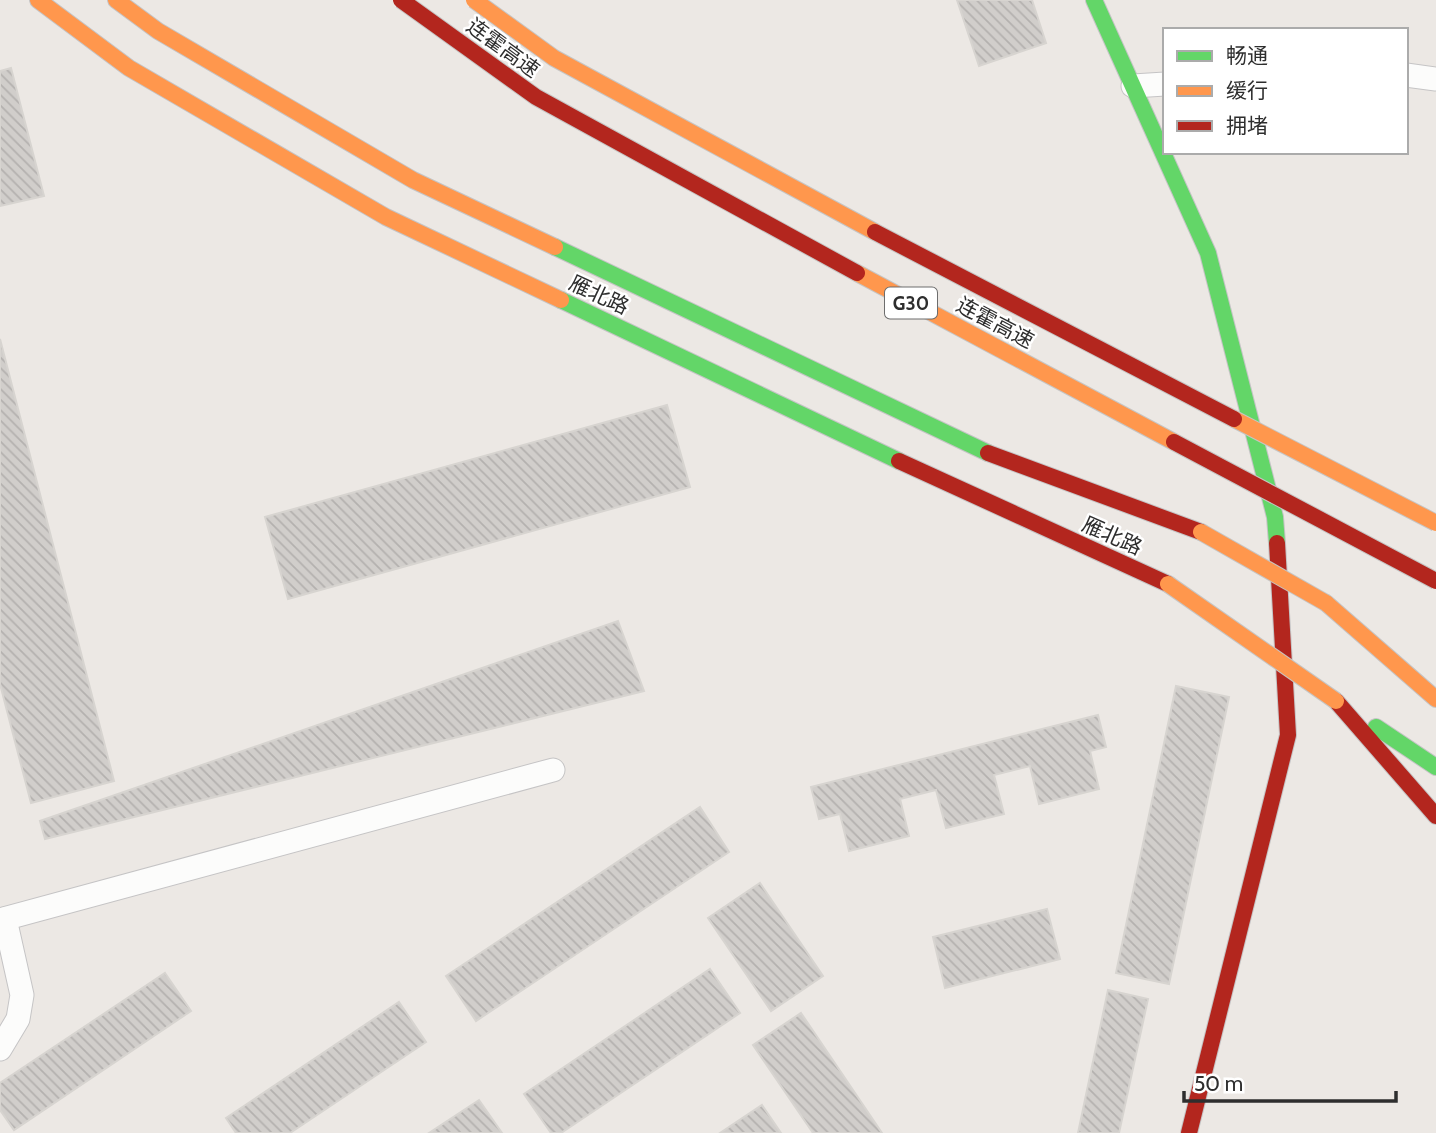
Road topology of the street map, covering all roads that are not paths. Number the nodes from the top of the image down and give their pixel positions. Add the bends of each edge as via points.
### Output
1 (38, 0) edge
2 (116, 0) edge
3 (401, 0) edge
4 (474, 0) edge
5 (1094, 0) edge
6 (1408, 75) edge
7 (1436, 79) edge
8 (1163, 84) edge
9 (1133, 86) junction
10 (1163, 153) edge
11 (1164, 154) edge
12 (1436, 523) edge
13 (1436, 581) edge
14 (1326, 603) junction
15 (1414, 657) dead end
16 (1436, 699) edge
17 (1336, 701) junction
18 (1436, 766) edge
19 (553, 770) dead end
20 (1436, 801) edge
21 (1436, 816) edge
22 (3, 919) edge
23 (0, 1049) edge
24 (1189, 1133) edge

1 - 17 main road, 雁北路, bridge via 129,68 386,217 1168,584
2 - 14 main road, 雁北路, bridge via 158,32 413,180 989,454 1201,532
3 - 13 main road, 连霍高速 / G30, bridge via 536,97 906,300
4 - 12 main road, 连霍高速 / G30, bridge via 566,65 932,263
5 - 9 main road
6 - 7 street
8 - 9 street
9 - 10 main road
11 - 24 main road via 1208,253 1275,517 1288,735
14 - 15 main road
14 - 16 main road
17 - 18 main road
17 - 20 main road
17 - 21 main road
19 - 22 street
22 - 23 street via 22,995 18,1020

